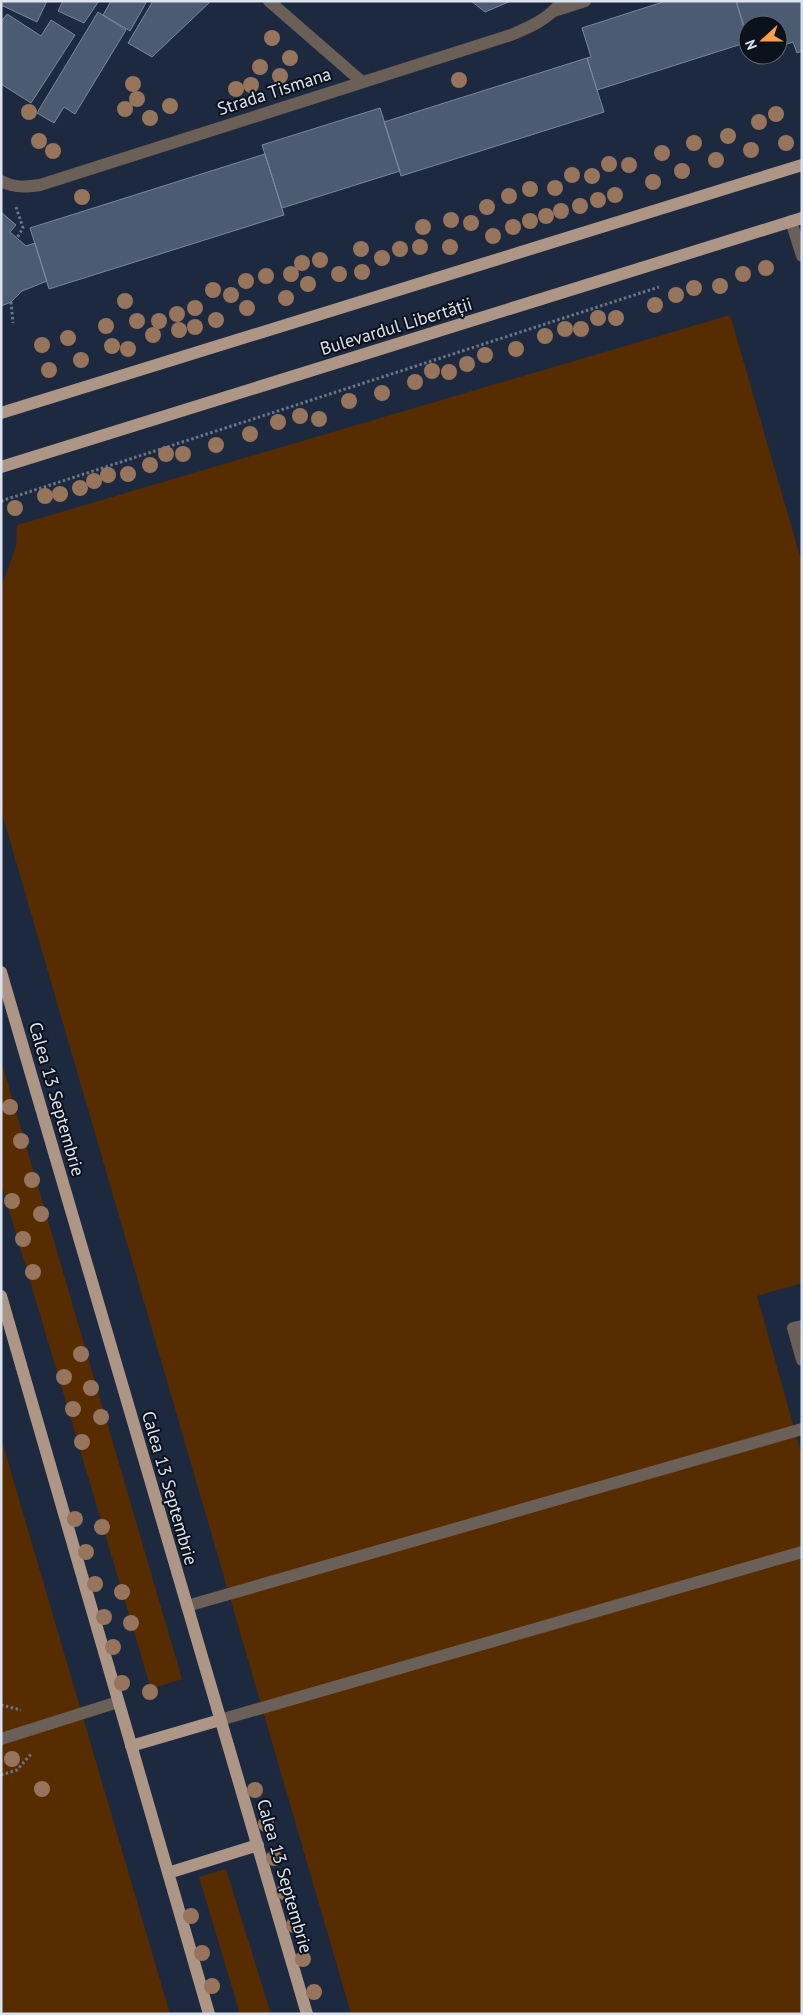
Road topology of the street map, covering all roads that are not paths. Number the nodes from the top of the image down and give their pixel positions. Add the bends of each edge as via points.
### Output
1 (269, 1) edge
2 (585, 1) edge
3 (558, 6) edge
4 (361, 81) junction
5 (802, 165) edge
6 (5, 183) edge
7 (796, 220) edge
8 (802, 256) edge
9 (1, 413) edge
10 (1, 467) edge
11 (1, 972) edge
12 (1, 1296) edge
13 (802, 1326) edge
14 (802, 1360) edge
15 (802, 1429) edge
16 (802, 1552) edge
17 (187, 1606) junction
18 (118, 1702) junction
19 (220, 1720) junction
20 (1, 1739) edge
21 (131, 1746) junction
22 (258, 1845) junction
23 (168, 1873) junction
24 (209, 2014) edge
25 (307, 2014) edge

1 - 4 street
2 - 3 street, Strada Tismana
3 - 4 street, Strada Tismana via 511,35
4 - 6 street, Strada Tismana via 40,185 24,187
5 - 9 main road, Bulevardul Libertății
7 - 8 street
7 - 10 main road, Bulevardul Libertății
11 - 17 main road, Calea 13 Septembrie
12 - 18 main road
13 - 14 street via 793,1328
15 - 17 street
16 - 19 street
17 - 19 main road, Calea 13 Septembrie
18 - 20 street
18 - 21 main road
19 - 21 main road
19 - 22 main road, Calea 13 Septembrie
21 - 23 main road
22 - 23 main road
22 - 25 main road, Calea 13 Septembrie
23 - 24 main road

